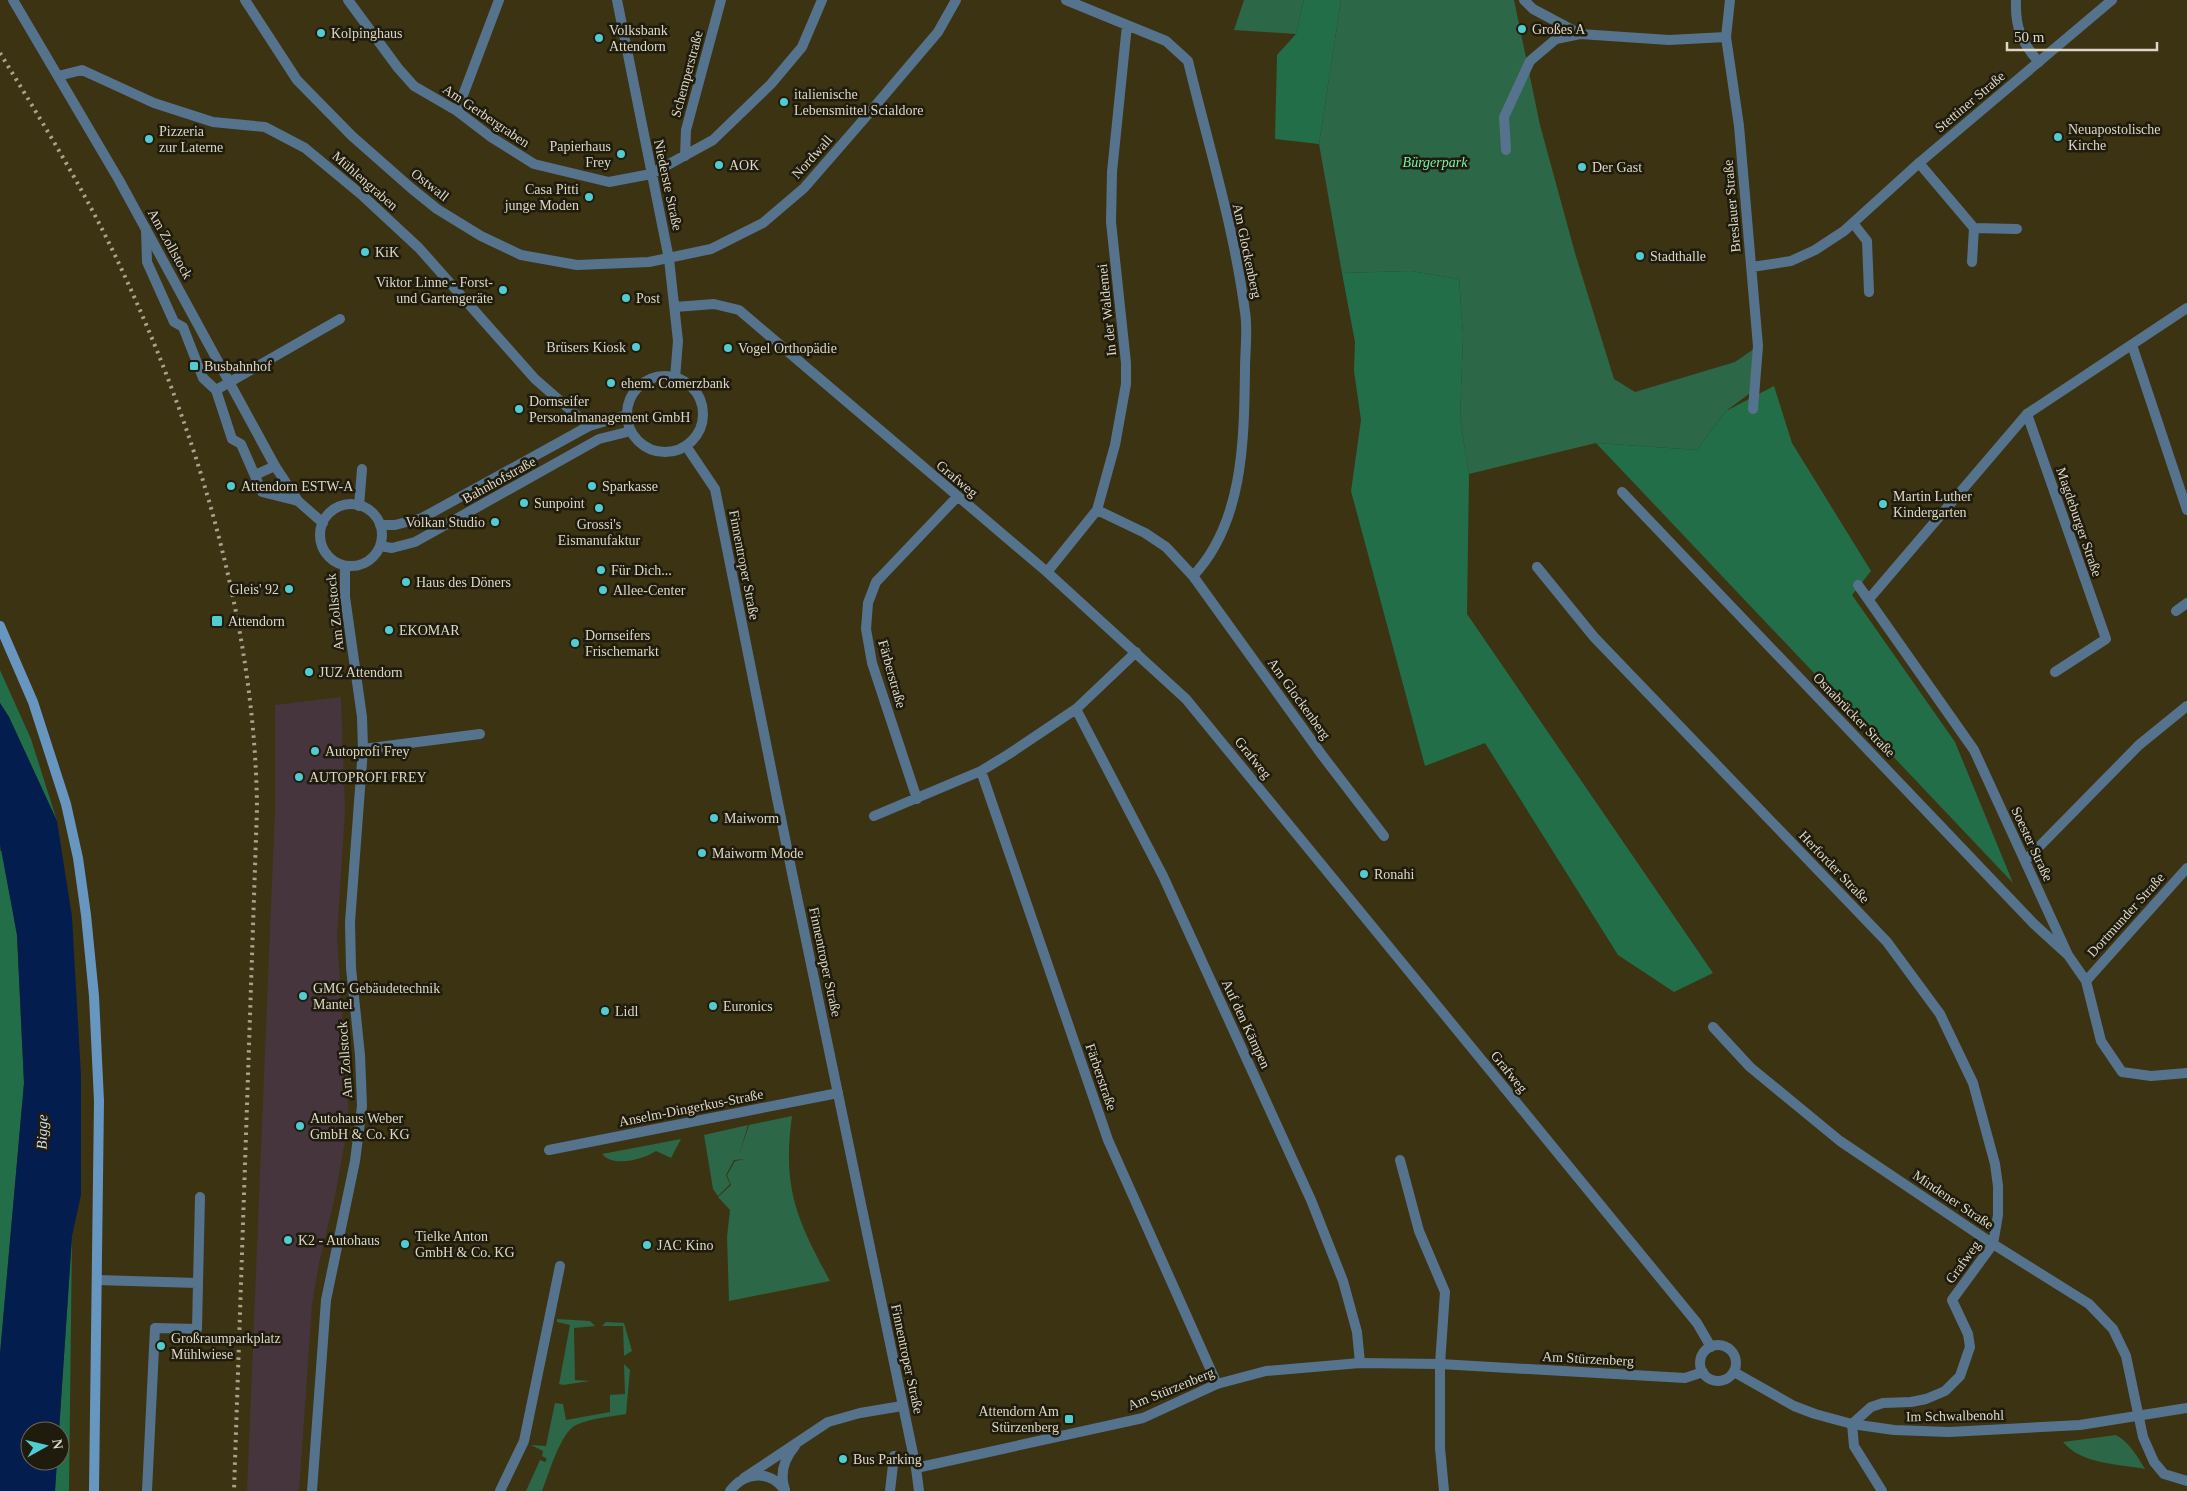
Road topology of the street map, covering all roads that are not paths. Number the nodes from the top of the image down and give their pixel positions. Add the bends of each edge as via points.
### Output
1 (13, 0) edge
2 (245, 0) edge
3 (348, 0) edge
4 (499, 0) edge
5 (616, 0) edge
6 (721, 0) edge
7 (822, 0) edge
8 (956, 0) edge
9 (1066, 0) edge
10 (1524, 0) edge
11 (1730, 0) edge
12 (2016, 0) edge
13 (2112, 0) edge
14 (1128, 25) junction
15 (1580, 34) junction
16 (1726, 37) junction
17 (2038, 62) junction
18 (58, 76) junction
19 (457, 111) junction
20 (1506, 150) dead end
21 (685, 156) junction
22 (1920, 163) junction
23 (650, 174) junction
24 (1853, 223) junction
25 (1974, 228) junction
26 (146, 229) junction
27 (2017, 229) dead end
28 (669, 259) junction
29 (1972, 262) dead end
30 (1752, 267) junction
31 (1869, 292) dead end
32 (675, 307) junction
33 (2187, 308) edge
34 (340, 319) dead end
35 (197, 320) junction
36 (184, 327) junction
37 (2132, 345) junction
38 (675, 378) junction
39 (231, 383) junction
40 (216, 390) junction
41 (1753, 409) dead end
42 (2027, 414) junction
43 (627, 416) junction
44 (589, 426) junction
45 (631, 431) junction
46 (686, 446) junction
47 (275, 466) junction
48 (362, 469) dead end
49 (255, 475) junction
50 (1622, 492) dead end
51 (957, 497) junction
52 (298, 500) junction
53 (359, 506) junction
54 (1097, 510) junction
55 (2187, 510) edge
56 (323, 523) junction
57 (380, 525) junction
58 (380, 546) junction
59 (344, 566) junction
60 (1537, 567) dead end
61 (1047, 572) junction
62 (1193, 576) junction
63 (1858, 585) dead end
64 (1869, 599) junction
65 (2187, 603) edge
66 (2176, 611) dead end
67 (0, 626) edge
68 (1136, 652) junction
69 (2055, 672) dead end
70 (2187, 706) edge
71 (1076, 709) junction
72 (480, 734) dead end
73 (363, 749) junction
74 (981, 771) junction
75 (917, 799) junction
76 (874, 816) dead end
77 (1384, 836) dead end
78 (2025, 861) junction
79 (2187, 868) edge
80 (2068, 955) junction
81 (2086, 981) junction
82 (1713, 1027) dead end
83 (2187, 1073) edge
84 (838, 1093) junction
85 (549, 1150) dead end
86 (1400, 1160) dead end
87 (200, 1197) dead end
88 (1993, 1244) junction
89 (560, 1266) dead end
90 (97, 1280) junction
91 (198, 1283) junction
92 (1711, 1347) junction
93 (1360, 1363) junction
94 (1440, 1364) junction
95 (1703, 1372) junction
96 (1734, 1372) junction
97 (1217, 1384) junction
98 (902, 1406) junction
99 (2187, 1408) edge
100 (2139, 1417) junction
101 (1852, 1424) junction
102 (801, 1438) junction
103 (894, 1456) dead end
104 (916, 1468) junction
105 (744, 1478) junction
106 (2187, 1481) edge
107 (785, 1490) edge
108 (94, 1491) edge
109 (147, 1491) edge
110 (312, 1491) edge
111 (500, 1491) edge
112 (730, 1491) edge
113 (890, 1491) edge
114 (919, 1491) edge
115 (1444, 1491) edge
116 (1882, 1491) edge

1 - 18 street, Am Zollstock
2 - 28 street, Ostwall via 297,80 352,136 437,209 521,256 577,265
3 - 19 street, Am Gerbergraben via 414,86
4 - 19 street
5 - 23 street, Niederste Straße
6 - 21 street, Schemperstraße via 686,130
7 - 21 street, Am Gerbergraben via 802,47 771,84 713,140
8 - 28 street, Nordwall via 938,32 804,188 763,223 711,249
9 - 14 street, Am Glockenberg
10 - 15 street via 1533,9
11 - 16 street, Breslauer Straße
12 - 17 street via 2018,30 2026,48
13 - 17 street, Stettiner Straße
14 - 54 street, In der Waldemei via 1112,172 1111,222 1126,384 1115,445
14 - 62 street, Am Glockenberg via 1166,40 1188,61 1231,236 1246,314 1244,398 1232,507 1221,537
15 - 16 street via 1669,40
15 - 20 street via 1556,39 1530,62 1504,117
16 - 30 street, Breslauer Straße via 1739,126
17 - 22 street, Stettiner Straße
18 - 26 street, Am Zollstock
18 - 44 street, Mühlengraben via 82,70 154,103 213,122 265,127 305,148 419,248 535,379
19 - 23 street, Am Gerbergraben via 534,164 609,182
21 - 23 street, Am Gerbergraben
22 - 24 street, Stettiner Straße
22 - 25 street
23 - 28 street, Niederste Straße
24 - 30 street, Stettiner Straße via 1815,250 1790,261
24 - 31 street via 1867,241
25 - 27 street
25 - 29 street
26 - 35 street, Am Zollstock
26 - 36 street via 147,262 174,322
28 - 32 street, Niederste Straße
30 - 41 street, Breslauer Straße via 1758,346
32 - 38 street, Niederste Straße via 678,341
32 - 51 street, Grafweg via 714,304 740,310
33 - 37 street
34 - 39 street
35 - 36 street
35 - 39 street, Am Zollstock
36 - 40 street via 202,378
37 - 42 street
37 - 55 street
38 - 43 street via 652,379 642,385 631,398
38 - 46 street via 695,391 703,414 701,426
39 - 40 street
39 - 47 street, Am Zollstock
40 - 49 street via 232,439 242,444
42 - 64 street
42 - 69 street, Magdeburger Straße via 2106,638
43 - 44 street, Bahnhofstraße
43 - 45 street
44 - 57 street, Bahnhofstraße via 422,518
45 - 46 street via 638,442 649,449 668,452
45 - 58 street, Bahnhofstraße via 599,439 415,542 392,548
46 - 84 street, Finnentroper Straße via 715,489
47 - 49 street
47 - 52 street, Am Zollstock
48 - 53 street
49 - 52 street via 262,492
50 - 80 street, Osnabrücker Straße via 2027,917
51 - 61 street, Grafweg
51 - 75 street, Färberstraße via 876,582 868,603 866,629 872,663
52 - 56 street, Am Zollstock
53 - 56 street via 350,504 334,510
53 - 57 street via 372,513
54 - 61 street, In der Waldemei
54 - 62 street, Am Glockenberg via 1144,532 1166,547
56 - 59 street via 321,541 324,549 329,557
57 - 58 street
58 - 59 street via 376,554 362,564
59 - 73 street, Am Zollstock
60 - 88 street, Herforder Straße via 1594,637 1887,942 1940,1014 1974,1083 1995,1164 1998,1216
61 - 68 street, Grafweg
62 - 77 street, Am Glockenberg
63 - 64 street, Soester Straße
64 - 78 street, Soester Straße via 1974,750
65 - 66 street
67 - 90 main road via 33,702 66,804 78,858 94,996 99,1101
68 - 71 street
68 - 92 street, Grafweg via 1186,699 1691,1315
70 - 78 street via 2139,745
71 - 74 street
71 - 93 street, Auf den Kämpen via 1163,876 1311,1200 1342,1281 1357,1332
72 - 73 street
73 - 110 street, Am Zollstock via 350,922 351,968 362,1074 361,1114 355,1161 326,1300
74 - 75 street
74 - 97 street, Färberstraße via 1108,1140
75 - 76 street
78 - 80 street, Soester Straße
79 - 81 street, Dortmunder Straße
80 - 81 street, Soester Straße
81 - 83 street, Soester Straße via 2100,1041 2122,1072 2151,1076
82 - 88 street, Mindener Straße via 1750,1066 1840,1141
84 - 85 street, Anselm-Dingerkus-Straße
84 - 98 street, Finnentroper Straße
86 - 94 street via 1420,1231 1445,1292
87 - 91 street
88 - 100 street, Mindener Straße via 2089,1304 2113,1328 2126,1356
88 - 101 street, Grafweg via 1952,1300 1968,1334 1970,1347 1960,1376 1945,1391 1926,1400 1883,1403 1871,1407
89 - 111 street via 524,1441
90 - 91 street
90 - 108 main road
91 - 109 street via 197,1329 154,1328
92 - 95 street via 1701,1358
92 - 96 street via 1722,1346 1732,1351 1736,1361
93 - 94 street, Am Stürzenberg
93 - 97 street, Am Stürzenberg via 1266,1371
94 - 95 street, Am Stürzenberg via 1685,1378
94 - 115 street via 1440,1448
95 - 96 street via 1716,1381 1727,1379
96 - 101 street, Im Schwalbenohl via 1794,1406
97 - 104 street, Am Stürzenberg via 1143,1418
98 - 102 street via 839,1418
98 - 104 street, Finnentroper Straße
99 - 100 street, Im Schwalbenohl
100 - 101 street, Im Schwalbenohl via 2080,1425 1949,1432 1894,1430
100 - 106 street, Mindener Straße via 2143,1437 2154,1462 2164,1474
101 - 116 street via 1854,1446
102 - 105 street
102 - 107 street via 784,1464
103 - 113 street
104 - 114 street, Finnentroper Straße
105 - 107 street via 764,1475
105 - 112 street

